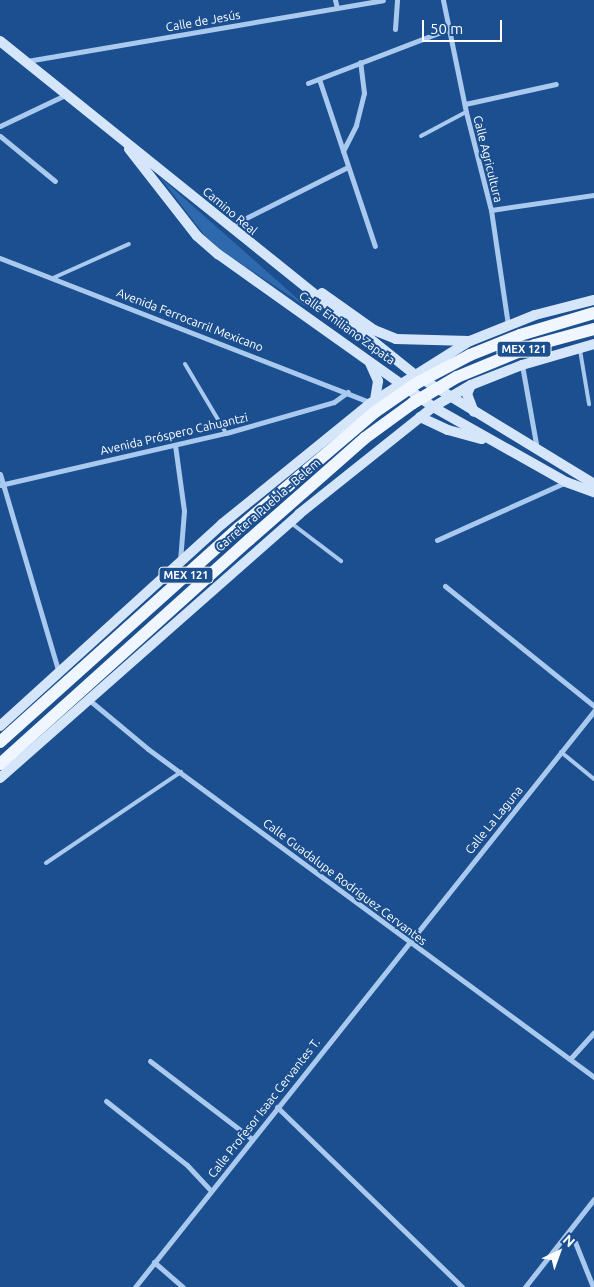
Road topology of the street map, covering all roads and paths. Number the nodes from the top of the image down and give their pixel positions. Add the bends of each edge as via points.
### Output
1 (335, 0) edge
2 (383, 0) edge
3 (397, 0) edge
4 (443, 0) edge
5 (336, 8) junction
6 (395, 29) dead end
7 (448, 29) junction
8 (0, 41) edge
9 (27, 61) junction
10 (360, 62) junction
11 (318, 79) junction
12 (308, 83) dead end
13 (556, 84) dead end
14 (69, 94) junction
15 (465, 104) junction
16 (466, 112) junction
17 (0, 126) edge
18 (0, 136) edge
19 (422, 136) dead end
20 (121, 139) junction
21 (343, 151) junction
22 (348, 167) junction
23 (55, 181) dead end
24 (594, 195) edge
25 (491, 210) junction
26 (236, 223) dead end
27 (128, 244) dead end
28 (375, 246) dead end
29 (265, 256) junction
30 (0, 258) edge
31 (53, 278) junction
32 (594, 300) edge
33 (594, 313) edge
34 (508, 324) junction
35 (594, 329) edge
36 (470, 341) junction
37 (594, 344) edge
38 (579, 348) junction
39 (365, 357) junction
40 (185, 364) dead end
41 (522, 364) junction
42 (414, 374) junction
43 (402, 382) junction
44 (471, 385) junction
45 (348, 392) junction
46 (447, 397) junction
47 (373, 402) junction
48 (589, 404) dead end
49 (433, 407) junction
50 (476, 415) junction
51 (420, 417) junction
52 (226, 434) junction
53 (498, 444) junction
54 (175, 445) junction
55 (537, 449) junction
56 (0, 474) edge
57 (566, 482) junction
58 (594, 484) edge
59 (3, 485) edge
60 (594, 492) edge
61 (290, 522) junction
62 (437, 540) dead end
63 (340, 561) dead end
64 (180, 562) junction
65 (445, 586) dead end
66 (58, 670) junction
67 (88, 699) junction
68 (594, 706) edge
69 (594, 712) edge
70 (0, 726) edge
71 (0, 742) edge
72 (561, 752) junction
73 (0, 764) edge
74 (182, 772) junction
75 (0, 778) edge
76 (594, 779) edge
77 (46, 863) dead end
78 (409, 942) junction
79 (594, 1032) edge
80 (570, 1059) junction
81 (150, 1061) dead end
82 (594, 1077) edge
83 (106, 1101) dead end
84 (278, 1107) junction
85 (252, 1139) junction
86 (211, 1191) junction
87 (594, 1199) edge
88 (576, 1242) dead end
89 (154, 1262) junction
90 (136, 1286) edge
91 (183, 1287) edge
92 (462, 1287) edge
93 (525, 1287) edge
94 (593, 1287) edge

1 - 5 street
2 - 5 street, Calle de Jesús
3 - 6 street
4 - 7 street, Calle Agricultura
5 - 9 street, Calle de Jesús
7 - 10 street
7 - 15 street, Calle Agricultura
8 - 9 main road, Camino Real
9 - 14 main road, Camino Real
10 - 11 street
10 - 21 street via 364,93 356,125
11 - 12 street
11 - 21 street
13 - 15 street
14 - 17 street
14 - 20 main road, Camino Real
15 - 16 street, Calle Agricultura
16 - 19 lane
16 - 25 street, Calle Agricultura
18 - 23 street
20 - 29 main road, Camino Real
20 - 39 main road, Calle Emiliano Zapata via 197,236
21 - 22 street
22 - 26 street
22 - 28 street
24 - 25 street
25 - 34 street, Calle Agricultura
27 - 31 lane
29 - 36 main road via 374,330 396,339
29 - 42 main road, Camino Real
30 - 31 street, Avenida Ferrocarril Mexicano
31 - 45 street, Avenida Ferrocarril Mexicano
32 - 34 main road, Carretera Puebla - Belem
33 - 71 main road, Carretera Puebla - Belem / MEX 121, bridge via 520,335 470,355 417,383 376,412 240,527
34 - 36 main road, Carretera Puebla - Belem
35 - 73 main road, Carretera Puebla - Belem / MEX 121, bridge via 512,353 457,377 413,402 319,478
36 - 42 main road, Carretera Puebla - Belem
37 - 38 main road
38 - 41 main road
38 - 48 lane
39 - 43 main road, Calle Emiliano Zapata
39 - 47 main road via 375,370 378,381
40 - 52 lane
41 - 44 main road
41 - 55 street
42 - 43 main road, Carretera Puebla - Belem
42 - 46 main road, Camino Real
43 - 47 main road, Carretera Puebla - Belem
43 - 49 main road, Calle Emiliano Zapata
44 - 46 main road
44 - 50 main road via 467,394
45 - 47 street, Avenida Ferrocarril Mexicano
45 - 52 street, Avenida Próspero Cahuantzi via 334,402
46 - 49 main road
46 - 50 main road
47 - 64 main road, Carretera Puebla - Belem
49 - 51 main road
49 - 53 main road, Calle Emiliano Zapata
50 - 55 main road
51 - 53 main road via 448,430
51 - 61 main road
52 - 54 street, Avenida Próspero Cahuantzi
53 - 57 main road, Calle Emiliano Zapata
54 - 59 street, Avenida Próspero Cahuantzi
54 - 64 street via 184,510
55 - 58 main road
56 - 59 street
57 - 60 main road, Calle Emiliano Zapata
57 - 62 street
59 - 66 street
61 - 63 lane
61 - 67 main road
64 - 66 main road, Carretera Puebla - Belem
65 - 68 street
66 - 70 main road, Carretera Puebla - Belem
67 - 74 street, Calle Guadalupe Rodríguez Cervantes
67 - 75 main road
69 - 72 street, Calle La Laguna
72 - 76 lane
72 - 78 street, Calle La Laguna
74 - 77 lane
74 - 78 street, Calle Guadalupe Rodríguez Cervantes
78 - 80 street, Calle Guadalupe Rodríguez Cervantes
78 - 84 street, Calle Profesor Isaac Cervantes T.
79 - 80 street
80 - 82 street, Calle Guadalupe Rodríguez Cervantes
81 - 85 street
83 - 86 street via 187,1165
84 - 85 street, Calle Profesor Isaac Cervantes T.
84 - 92 street
85 - 86 street, Calle Profesor Isaac Cervantes T.
86 - 89 street, Calle Profesor Isaac Cervantes T.
87 - 93 street
88 - 94 street
89 - 90 street, Calle Profesor Isaac Cervantes T.
89 - 91 street

